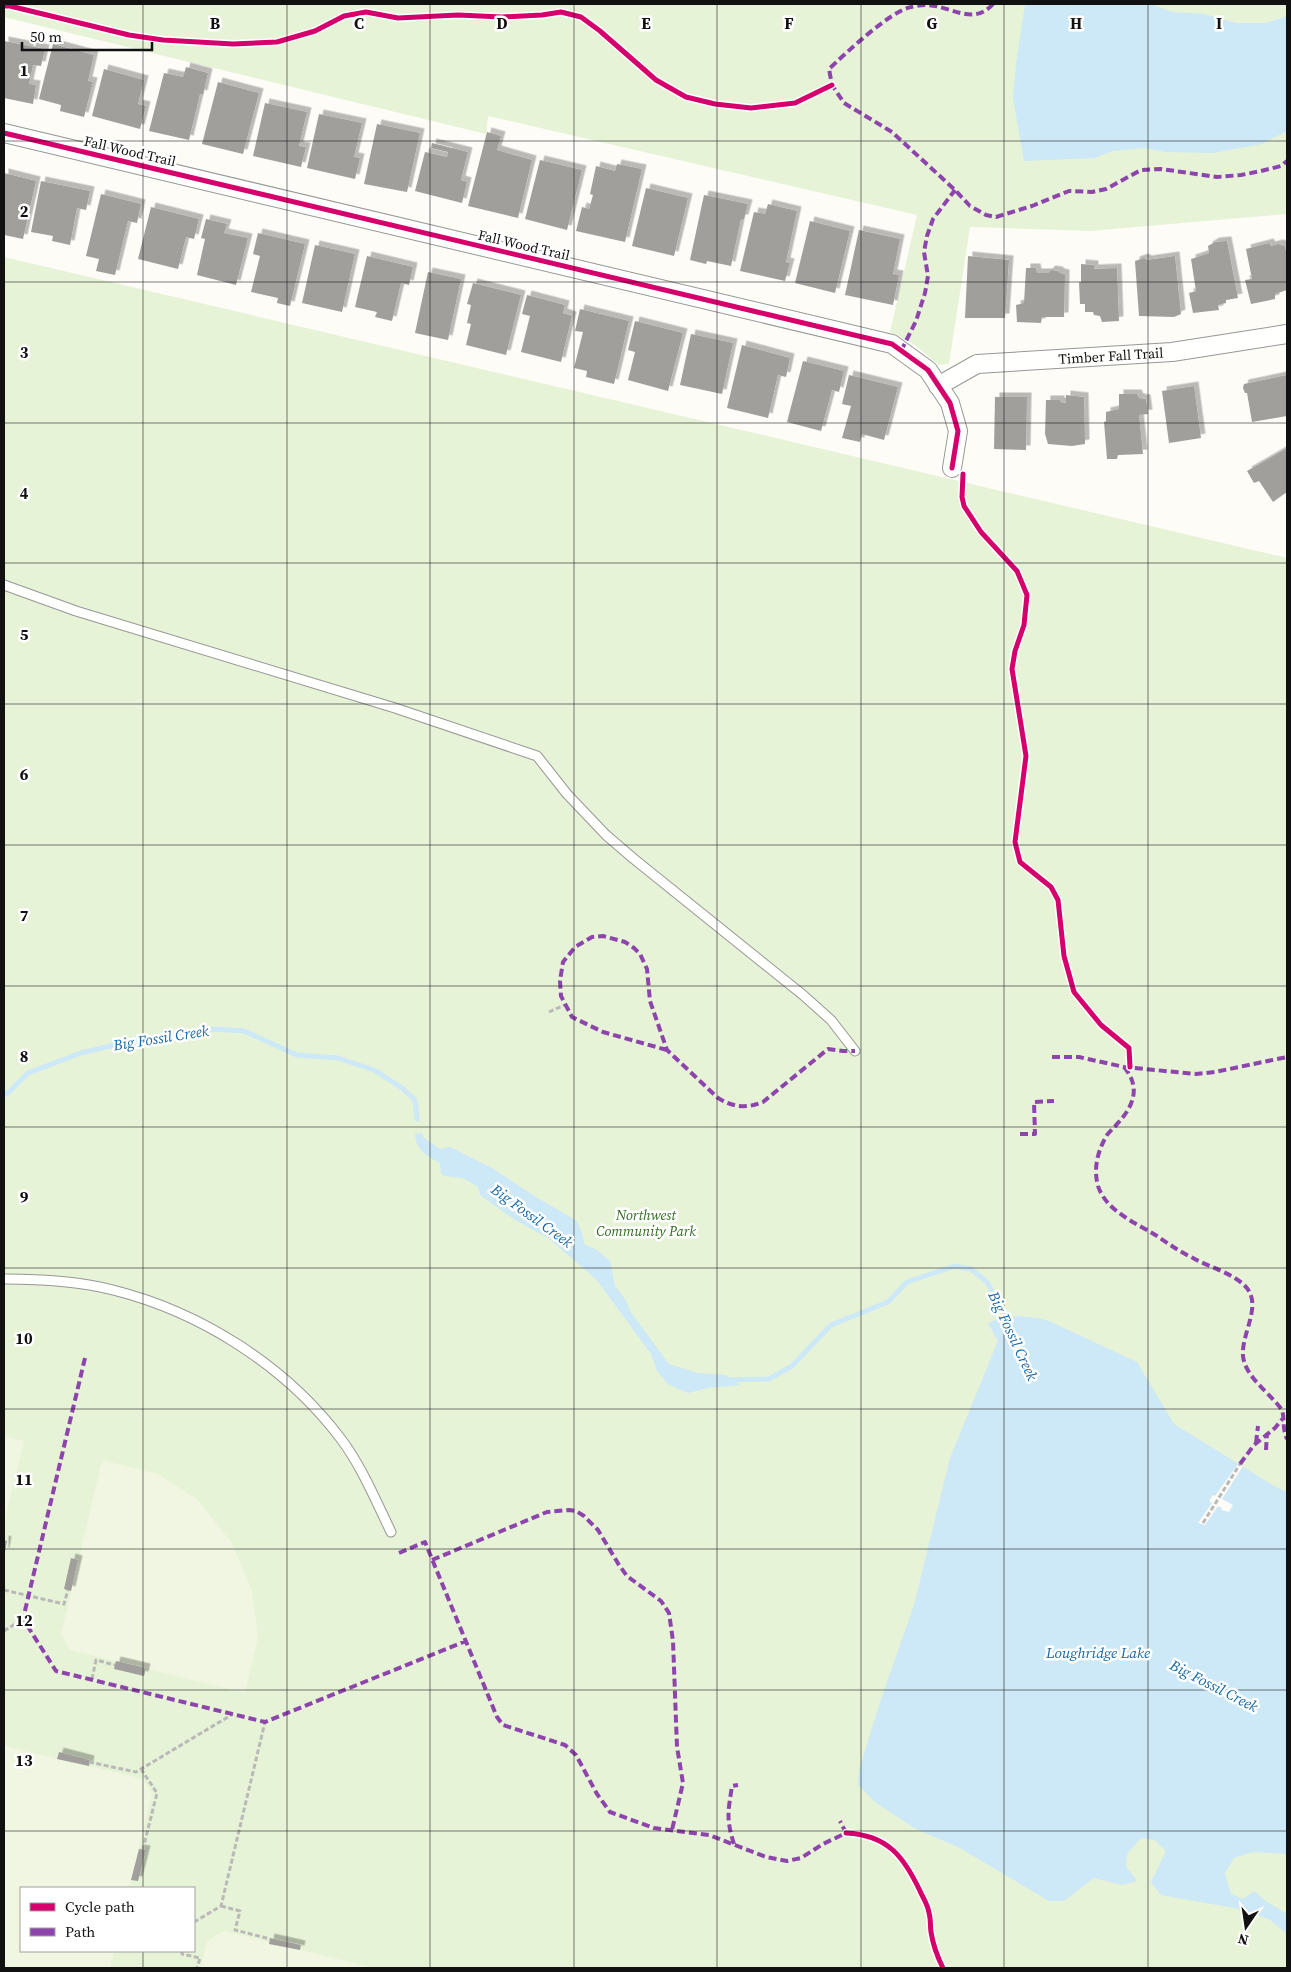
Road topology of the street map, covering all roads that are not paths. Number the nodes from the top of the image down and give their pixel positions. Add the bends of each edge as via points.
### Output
1 (4, 133) edge
2 (1287, 334) edge
3 (938, 386) junction
4 (952, 468) dead end
5 (4, 585) edge
6 (854, 1051) dead end
7 (4, 1279) edge
8 (391, 1532) dead end

1 - 3 street, Fall Wood Trail via 892,344 928,370
2 - 3 street, Timber Fall Trail via 1172,352 977,364
3 - 4 street, Fall Wood Trail via 950,403 958,431
5 - 6 lane via 76,611 395,708 537,756 606,835 803,995 831,1020
7 - 8 lane via 76,1283 112,1290 174,1310 235,1343 266,1364 318,1412 341,1439 357,1463

